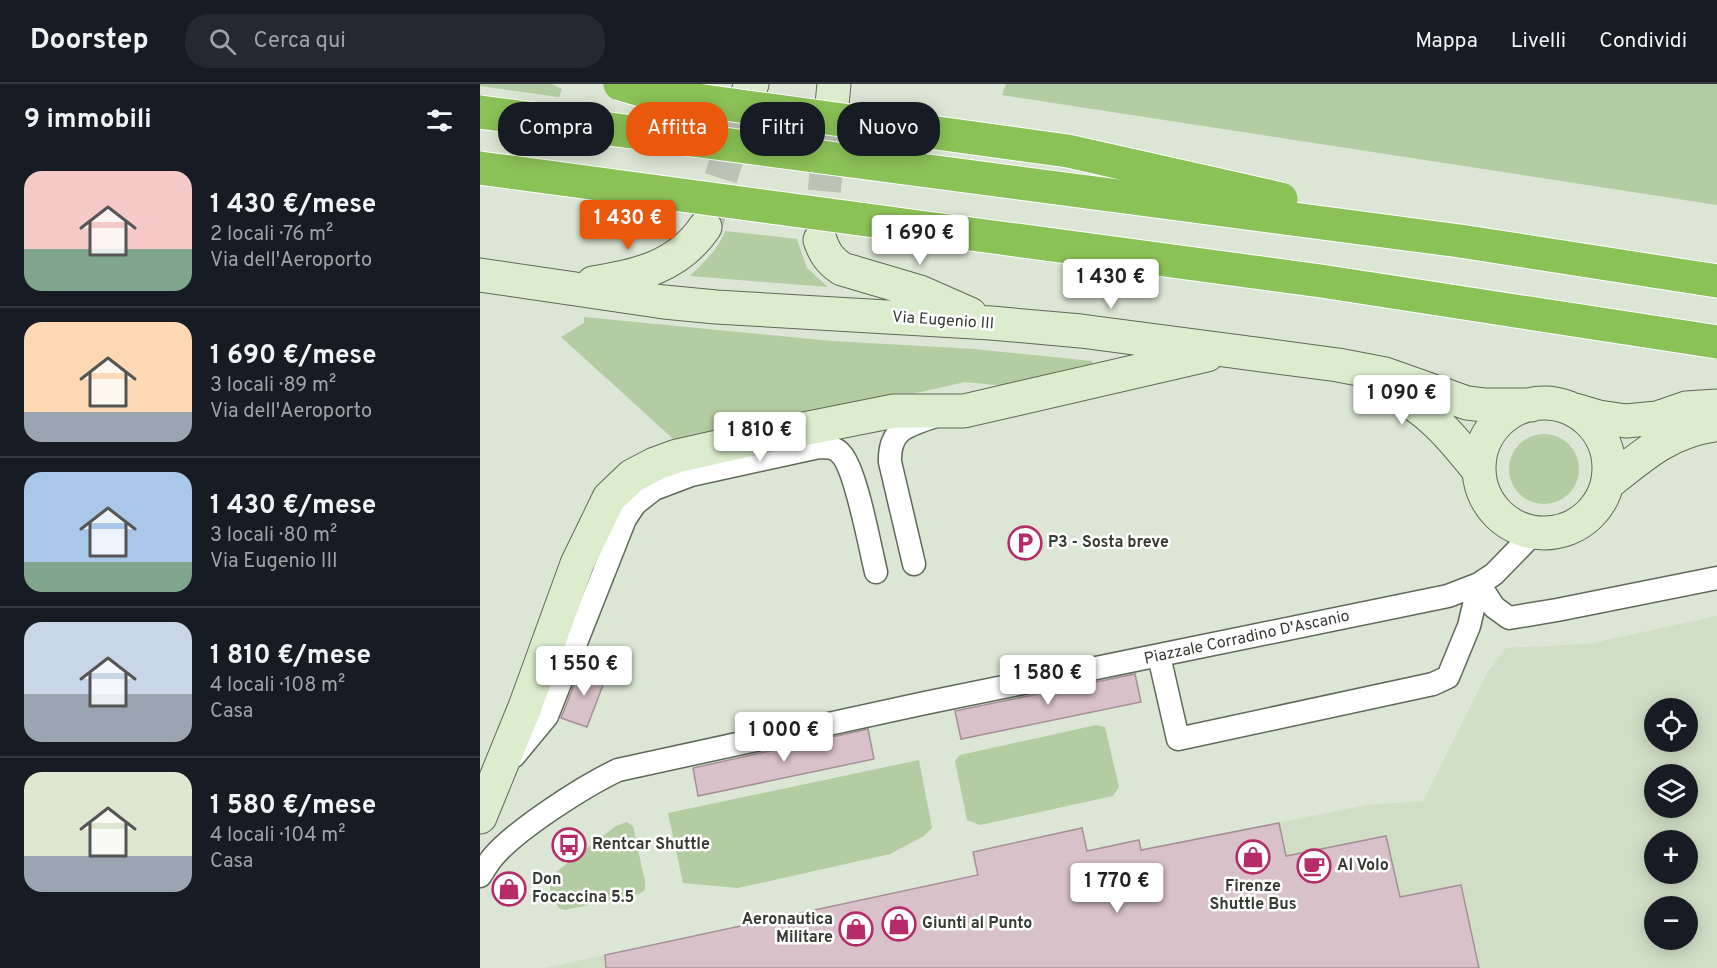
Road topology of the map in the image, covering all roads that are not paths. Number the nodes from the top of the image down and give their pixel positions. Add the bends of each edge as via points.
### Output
1 (620, 84) edge
2 (480, 112) edge
3 (480, 168) edge
4 (705, 227) tunnel mouth
5 (820, 240) tunnel mouth
6 (1460, 241) junction
7 (480, 275) edge
8 (1717, 280) edge
9 (556, 287) junction
10 (991, 323) junction
11 (1717, 342) edge
12 (1225, 351) junction
13 (1338, 365) junction
14 (1531, 405) junction
15 (1717, 406) edge
16 (1574, 410) junction
17 (952, 411) junction
18 (1717, 425) edge
19 (1479, 471) junction
20 (1607, 484) junction
21 (1534, 533) junction
22 (914, 564) dead end
23 (876, 572) dead end
24 (1717, 578) edge
25 (1479, 584) junction
26 (1159, 656) junction
27 (498, 776) junction
28 (480, 817) edge
29 (480, 876) edge

1 - 6 highway, bridge via 689,99 1068,150
2 - 6 highway, bridge
3 - 11 highway, bridge via 1309,279
4 - 9 street via 690,246 664,265 632,277
5 - 10 street via 825,253 842,269 920,292
6 - 8 highway
7 - 9 street, Via Eugenio III
9 - 10 street, Via Eugenio III via 716,307
10 - 12 street, Via Eugenio III
12 - 13 street, Via Eugenio III
12 - 17 street via 990,406
13 - 14 street, Via Eugenio III via 1385,374 1467,403
13 - 19 street, Via Eugenio III via 1400,395 1434,419
14 - 16 street via 1553,403
14 - 19 street via 1509,413 1493,428 1482,448
15 - 16 street via 1686,408 1657,418 1626,421
16 - 20 street via 1591,423 1608,450
17 - 22 lane via 908,426 895,436 890,447 890,462
17 - 27 street via 894,411 698,451 655,464 618,487 600,514 577,564
18 - 20 street via 1674,436
19 - 21 street via 1485,497 1495,511 1508,523
20 - 21 street via 1600,502 1581,522 1562,532
21 - 25 lane, Piazzale Corradino D'Ascanio via 1505,564
23 - 27 lane via 851,472 842,453 831,447 691,475 654,489 635,504 625,519 547,716
24 - 25 lane via 1509,618 1494,607
25 - 26 lane, Piazzale Corradino D'Ascanio via 1448,596
25 - 26 lane via 1469,626 1448,677 1433,684 1178,739
26 - 29 lane, Piazzale Corradino D'Ascanio via 618,770 515,837
27 - 28 street

